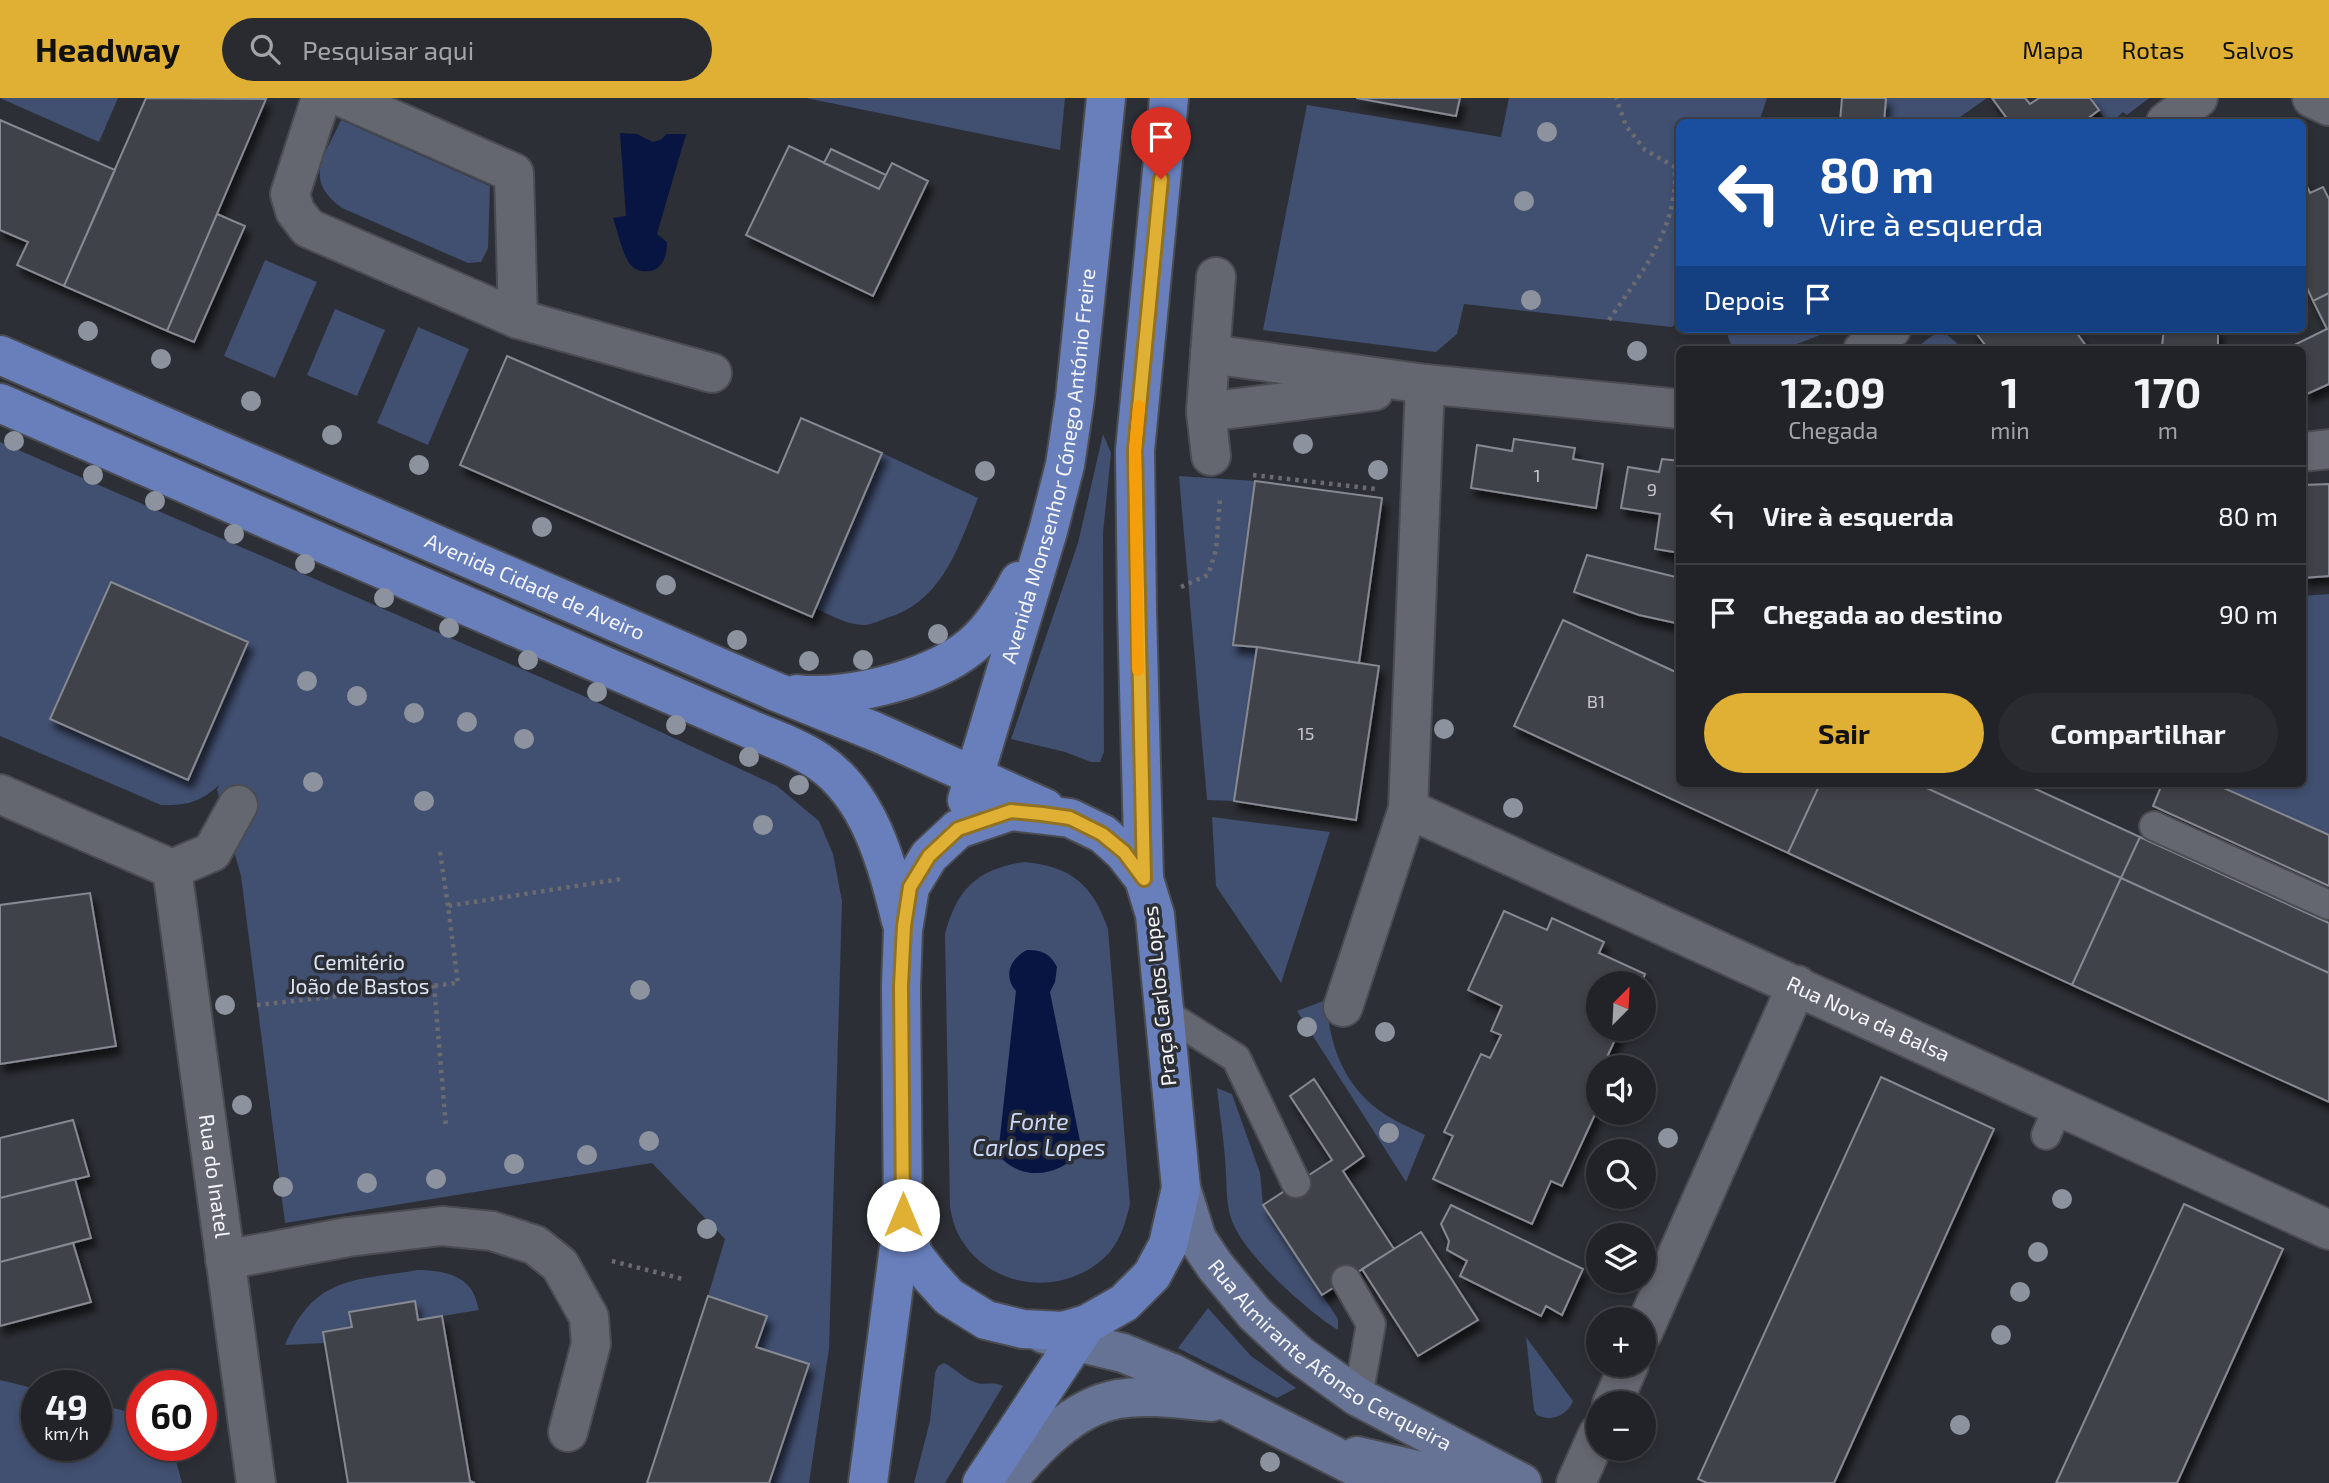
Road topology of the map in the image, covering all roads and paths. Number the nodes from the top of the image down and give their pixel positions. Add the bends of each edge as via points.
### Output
1 (321, 98) edge
2 (344, 98) edge
3 (1106, 98) edge
4 (1169, 98) edge
5 (1616, 98) edge
6 (2198, 98) edge
7 (2312, 98) edge
8 (2329, 106) edge
9 (2170, 119) edge
10 (1676, 166) edge
11 (1676, 191) edge
12 (1216, 277) dead end
13 (518, 319) junction
14 (1609, 320) dead end
15 (1886, 333) edge
16 (1868, 346) edge
17 (1210, 354) junction
18 (0, 355) edge
19 (712, 373) dead end
20 (1425, 384) junction
21 (0, 403) edge
22 (1676, 409) edge
23 (1206, 412) junction
24 (2329, 449) edge
25 (2306, 452) edge
26 (1216, 474) joint
27 (1252, 475) dead end
28 (1382, 490) dead end
29 (1048, 531) junction
30 (1181, 587) dead end
31 (774, 691) junction
32 (973, 777) junction
33 (0, 794) edge
34 (238, 805) dead end
35 (1408, 809) junction
36 (1070, 818) junction
37 (2154, 827) dead end
38 (958, 829) junction
39 (440, 852) dead end
40 (172, 869) junction
41 (621, 879) dead end
42 (1144, 879) junction
43 (2329, 905) edge
44 (448, 906) junction
45 (903, 930) junction
46 (434, 985) junction
47 (1797, 985) junction
48 (257, 1005) dead end
49 (1343, 1007) dead end
50 (1163, 1012) junction
51 (446, 1127) dead end
52 (1296, 1182) dead end
53 (1181, 1188) junction
54 (903, 1215) junction
55 (2329, 1230) edge
56 (225, 1260) junction
57 (1346, 1280) dead end
58 (1654, 1307) edge
59 (1082, 1333) junction
60 (1358, 1397) junction
61 (1233, 1404) junction
62 (568, 1432) dead end
63 (1320, 1448) junction
64 (1586, 1461) edge
65 (256, 1483) edge
66 (868, 1483) edge
67 (982, 1483) edge
68 (1006, 1483) edge
69 (1387, 1483) edge
70 (1472, 1483) edge
71 (1522, 1483) edge
72 (1576, 1483) edge

1 - 13 street via 290,194 295,211 308,228
2 - 13 street via 513,173
3 - 29 main road, Avenida Monsenhor Cónego António Freire via 1073,411
4 - 42 main road via 1135,450
5 - 10 path via 1626,126 1645,150
6 - 9 street
7 - 8 street
11 - 14 path via 1663,237
12 - 17 street
13 - 19 street
15 - 16 street
17 - 20 street
17 - 23 street
18 - 31 main road, Avenida Cidade de Aveiro
20 - 22 street
20 - 23 street
20 - 35 street
21 - 45 main road, Avenida Cidade de Aveiro via 817,760 846,789 877,839
23 - 26 street
24 - 25 street
26 - 30 path via 1216,550 1208,575
27 - 28 path
29 - 31 main road via 1004,608 979,640 957,656 908,679 874,688 805,695
29 - 32 main road, Avenida Monsenhor Cónego António Freire
31 - 32 main road, Avenida Cidade de Aveiro
32 - 36 main road, Avenida Cidade de Aveiro
32 - 38 main road, Avenida Monsenhor Cónego António Freire
33 - 40 street
34 - 40 street via 212,852
35 - 47 street, Rua Nova da Balsa
35 - 49 street
36 - 38 main road, Praça Carlos Lopes via 1011,811
36 - 42 main road, Praça Carlos Lopes via 1102,834 1124,852
37 - 43 lane
38 - 45 main road, Praça Carlos Lopes via 929,856 910,887
39 - 44 path
40 - 56 street, Rua do Inatel
41 - 44 path
42 - 50 main road, Praça Carlos Lopes via 1155,915
44 - 46 path via 458,983
45 - 54 main road, Praça Carlos Lopes
46 - 48 path
46 - 51 path
47 - 55 street, Rua Nova da Balsa via 2053,1121
47 - 58 street
50 - 52 lane via 1237,1058
50 - 53 main road, Praça Carlos Lopes
53 - 59 main road, Praça Carlos Lopes via 1168,1245 1152,1275 1124,1303
53 - 60 main road, Rua Almirante Afonso Cerqueira via 1197,1239 1247,1304 1298,1354
54 - 59 main road, Praça Carlos Lopes via 913,1254 949,1297 986,1320 1023,1329
54 - 66 main road
56 - 62 street via 348,1237 442,1226 492,1231 535,1245 560,1265 589,1317 591,1344
56 - 65 street, Rua do Inatel
57 - 60 lane via 1371,1324
59 - 61 main road, Rua Almirante Afonso Cerqueira
59 - 67 main road
60 - 71 main road, Rua Almirante Afonso Cerqueira
61 - 63 main road, Rua Almirante Afonso Cerqueira
61 - 68 main road via 1161,1397 1118,1399 1092,1407 1035,1449
63 - 69 main road, Rua Almirante Afonso Cerqueira
63 - 70 main road, Rua Almirante Afonso Cerqueira
64 - 72 street

